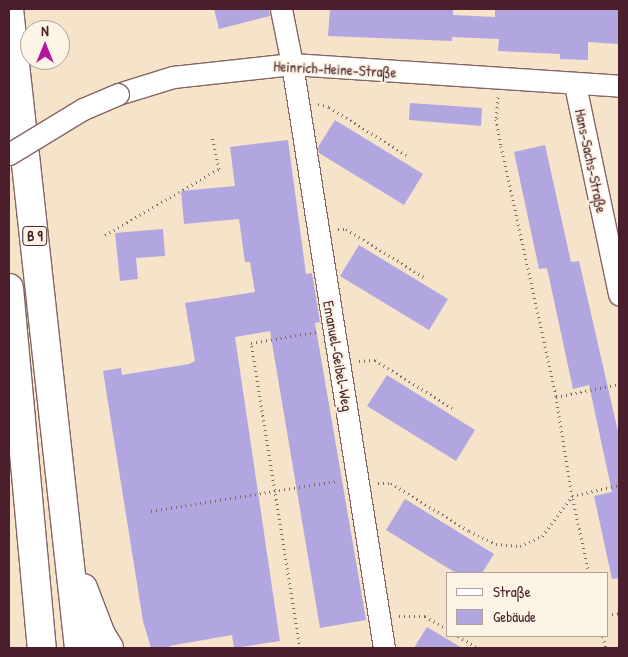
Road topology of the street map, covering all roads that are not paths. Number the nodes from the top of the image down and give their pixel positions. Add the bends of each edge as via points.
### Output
1 (9, 9) edge
2 (281, 9) edge
3 (292, 64) junction
4 (575, 85) junction
5 (619, 86) edge
6 (9, 154) edge
7 (9, 288) edge
8 (619, 294) edge
9 (70, 555) junction
10 (37, 583) junction
11 (24, 648) edge
12 (42, 648) edge
13 (79, 648) edge
14 (109, 648) edge
15 (384, 648) edge

1 - 9 highway, B 9
2 - 3 street, Emanuel-Geibel-Weg
3 - 4 street, Heinrich-Heine-Straße
3 - 6 street, Heinrich-Heine-Straße, bridge via 172,77 118,94 83,109
3 - 15 street, Emanuel-Geibel-Weg
4 - 5 street, Heinrich-Heine-Straße
4 - 8 street, Hans-Sachs-Straße
7 - 10 highway
9 - 13 highway, B 9
9 - 14 highway, B 9
10 - 11 highway
10 - 12 highway

